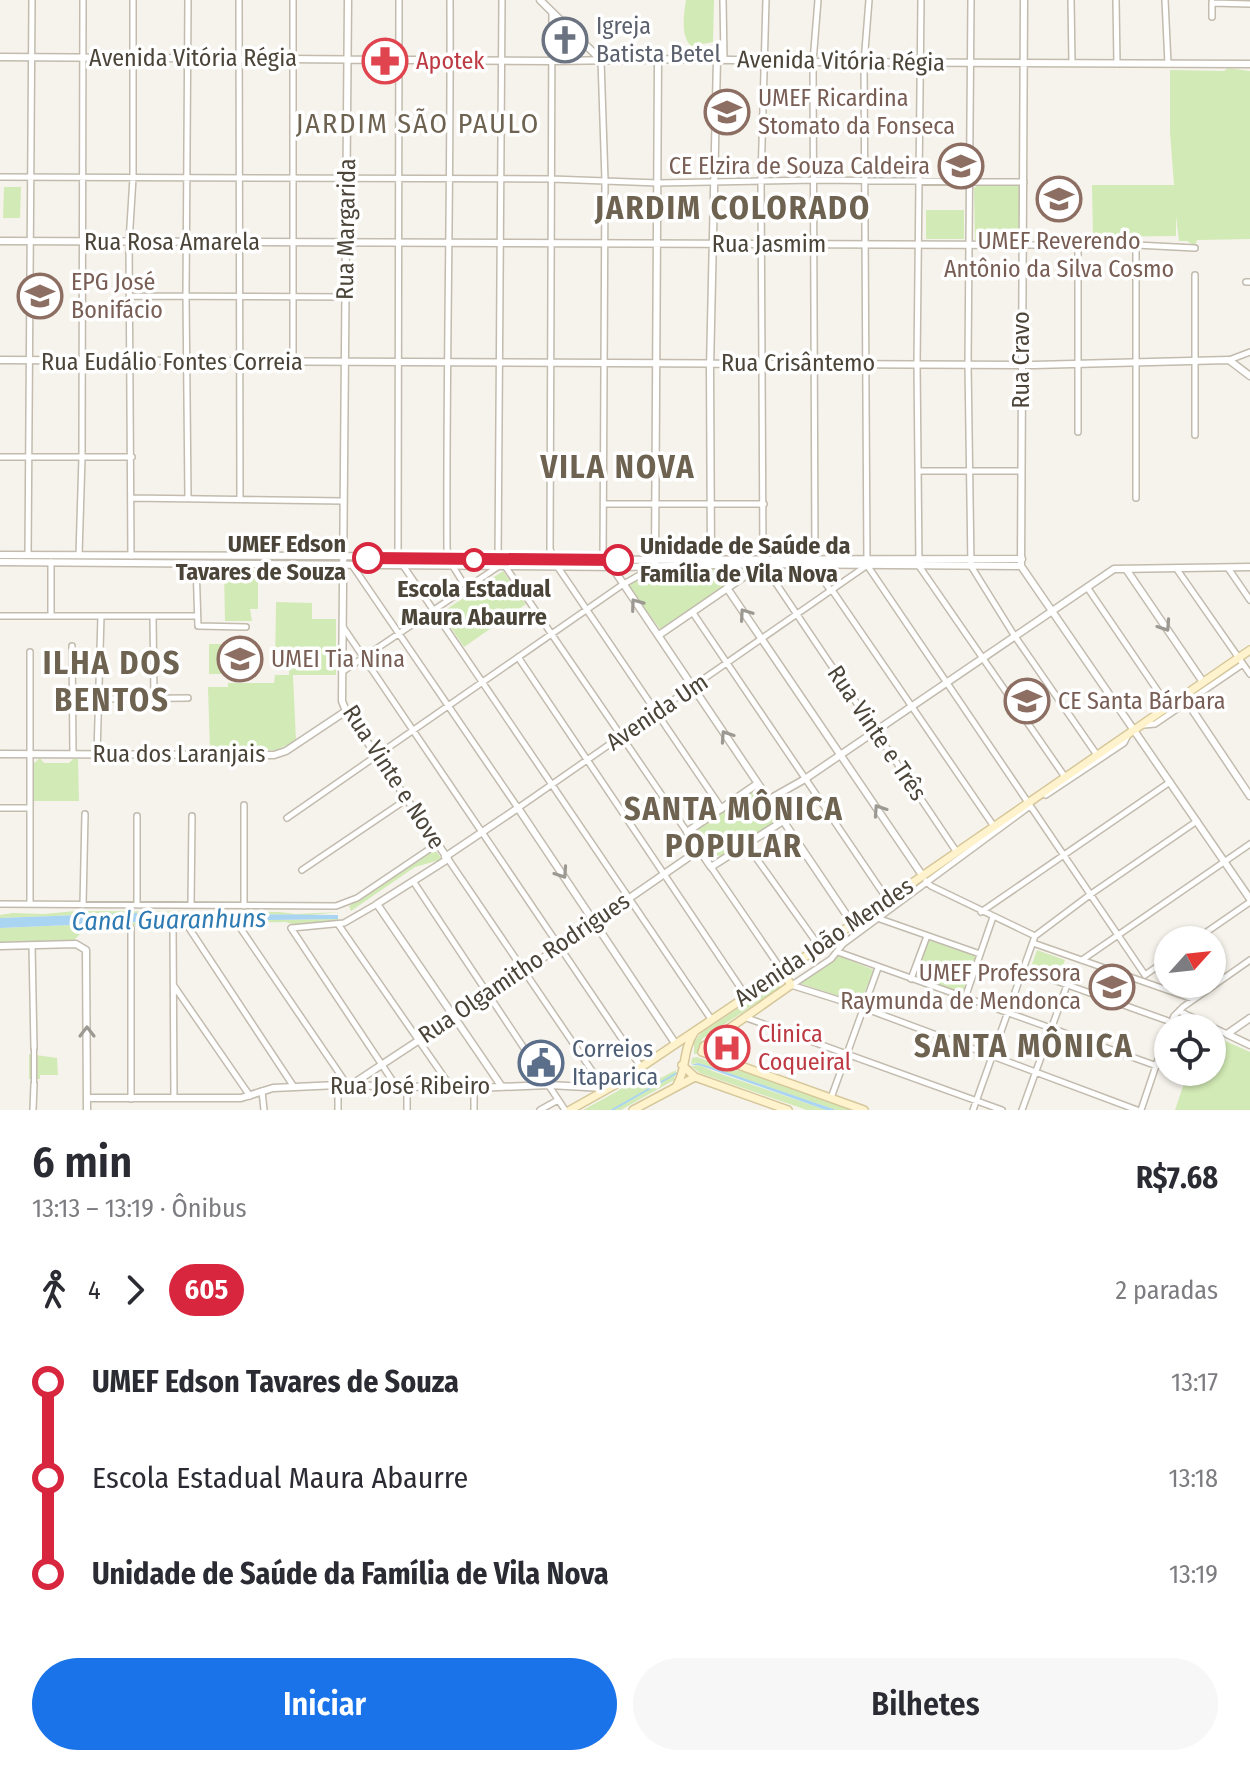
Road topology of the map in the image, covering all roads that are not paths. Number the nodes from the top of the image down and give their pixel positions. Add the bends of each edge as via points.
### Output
1 (32, 0) edge
2 (83, 0) edge
3 (133, 0) edge
4 (188, 0) edge
5 (239, 0) edge
6 (293, 0) edge
7 (348, 0) edge
8 (399, 0) edge
9 (450, 0) edge
10 (502, 0) edge
11 (540, 0) edge
12 (723, 0) edge
13 (766, 0) edge
14 (818, 0) edge
15 (869, 0) edge
16 (921, 0) edge
17 (971, 0) edge
18 (1024, 0) edge
19 (1071, 0) edge
20 (1116, 0) edge
21 (1165, 0) edge
22 (1212, 1) edge
23 (1250, 4) edge
24 (552, 14) junction
25 (1212, 17) dead end
26 (0, 57) edge
27 (32, 57) junction
28 (82, 58) junction
29 (399, 58) junction
30 (133, 59) junction
31 (187, 59) junction
32 (292, 59) junction
33 (348, 59) junction
34 (451, 59) junction
35 (720, 59) junction
36 (238, 60) junction
37 (500, 60) junction
38 (601, 60) junction
39 (658, 60) junction
40 (552, 61) junction
41 (763, 62) junction
42 (813, 62) junction
43 (920, 62) junction
44 (1024, 62) junction
45 (864, 63) junction
46 (971, 63) junction
47 (1072, 63) junction
48 (1117, 64) junction
49 (1168, 64) junction
50 (1250, 64) edge
51 (0, 177) edge
52 (188, 177) junction
53 (294, 177) junction
54 (30, 178) junction
55 (82, 178) junction
56 (133, 178) junction
57 (239, 178) junction
58 (346, 178) junction
59 (397, 179) junction
60 (448, 179) junction
61 (552, 179) junction
62 (499, 180) junction
63 (605, 180) junction
64 (761, 180) junction
65 (815, 180) junction
66 (865, 180) junction
67 (714, 181) junction
68 (918, 181) junction
69 (970, 181) junction
70 (1024, 182) junction
71 (658, 183) junction
72 (0, 241) edge
73 (29, 241) junction
74 (81, 242) junction
75 (129, 242) junction
76 (186, 242) junction
77 (239, 242) junction
78 (292, 242) junction
79 (397, 242) junction
80 (344, 243) junction
81 (450, 243) junction
82 (604, 243) junction
83 (865, 243) junction
84 (500, 244) junction
85 (553, 244) junction
86 (658, 244) junction
87 (918, 244) junction
88 (712, 245) junction
89 (761, 245) junction
90 (816, 245) junction
91 (1022, 245) junction
92 (1078, 245) junction
93 (1136, 245) junction
94 (970, 246) junction
95 (1195, 248) dead end
96 (1195, 275) dead end
97 (186, 295) junction
98 (239, 295) junction
99 (130, 296) junction
100 (293, 296) junction
101 (345, 297) junction
102 (1250, 352) edge
103 (0, 360) edge
104 (130, 360) junction
105 (1229, 360) junction
106 (30, 361) junction
107 (81, 361) junction
108 (187, 361) junction
109 (240, 362) junction
110 (293, 362) junction
111 (345, 362) junction
112 (397, 362) junction
113 (446, 362) junction
114 (603, 362) junction
115 (761, 362) junction
116 (1196, 362) junction
117 (499, 363) junction
118 (552, 363) junction
119 (658, 363) junction
120 (710, 363) junction
121 (815, 363) junction
122 (866, 363) junction
123 (1136, 363) junction
124 (917, 364) junction
125 (968, 364) junction
126 (1021, 364) junction
127 (1076, 364) junction
128 (1250, 376) edge
129 (1078, 432) dead end
130 (1195, 435) dead end
131 (0, 457) edge
132 (30, 457) junction
133 (82, 457) junction
134 (132, 457) junction
135 (918, 471) junction
136 (969, 471) junction
137 (1021, 471) junction
138 (131, 498) junction
139 (1136, 498) dead end
140 (188, 499) junction
141 (240, 499) junction
142 (343, 501) junction
143 (604, 504) junction
144 (657, 504) junction
145 (711, 504) junction
146 (764, 504) junction
147 (0, 555) edge
148 (28, 559) junction
149 (51, 559) junction
150 (79, 559) junction
151 (131, 559) junction
152 (196, 559) junction
153 (342, 560) junction
154 (763, 561) junction
155 (0, 562) edge
156 (399, 562) junction
157 (451, 562) junction
158 (815, 562) junction
159 (867, 562) junction
160 (918, 562) junction
161 (971, 562) junction
162 (1021, 562) junction
163 (555, 563) junction
164 (607, 563) junction
165 (656, 563) junction
166 (711, 563) junction
167 (501, 564) junction
168 (352, 565) junction
169 (1250, 567) edge
170 (1176, 568) junction
171 (1228, 568) junction
172 (1126, 569) junction
173 (622, 585) junction
174 (1087, 587) junction
175 (727, 588) junction
176 (467, 589) junction
177 (832, 591) junction
178 (1250, 600) edge
179 (586, 610) junction
180 (434, 611) junction
181 (1050, 611) junction
182 (693, 613) junction
183 (798, 615) junction
184 (0, 616) edge
185 (51, 616) junction
186 (101, 616) junction
187 (153, 616) junction
188 (197, 616) junction
189 (342, 626) junction
190 (246, 627) dead end
191 (552, 633) junction
192 (398, 635) junction
193 (659, 635) junction
194 (1014, 635) junction
195 (763, 640) junction
196 (72, 646) dead end
197 (1250, 650) edge
198 (30, 652) dead end
199 (518, 657) junction
200 (363, 658) junction
201 (982, 658) junction
202 (1241, 661) junction
203 (729, 664) junction
204 (342, 672) junction
205 (1250, 674) edge
206 (483, 681) junction
207 (1203, 682) junction
208 (946, 683) junction
209 (694, 688) junction
210 (154, 698) junction
211 (188, 698) dead end
212 (98, 699) junction
213 (1185, 699) junction
214 (911, 706) junction
215 (1168, 706) junction
216 (447, 707) junction
217 (346, 711) junction
218 (658, 712) junction
219 (412, 730) junction
220 (1134, 730) junction
221 (876, 731) junction
222 (623, 735) junction
223 (841, 753) junction
224 (0, 754) edge
225 (30, 754) junction
226 (73, 754) junction
227 (97, 754) junction
228 (376, 755) junction
229 (1097, 755) junction
230 (587, 760) junction
231 (1065, 777) junction
232 (805, 779) junction
233 (1170, 782) junction
234 (553, 784) junction
235 (757, 784) junction
236 (1035, 796) junction
237 (1250, 796) edge
238 (407, 799) junction
239 (768, 800) junction
240 (1028, 804) junction
241 (244, 805) dead end
242 (0, 808) edge
243 (30, 808) junction
244 (518, 808) junction
245 (722, 809) junction
246 (85, 814) dead end
247 (137, 816) dead end
248 (192, 816) dead end
249 (287, 818) dead end
250 (783, 821) junction
251 (1197, 821) junction
252 (993, 825) junction
253 (483, 832) junction
254 (687, 832) junction
255 (437, 844) junction
256 (1250, 844) edge
257 (747, 845) junction
258 (699, 850) junction
259 (956, 851) junction
260 (1063, 855) junction
261 (446, 858) junction
262 (1224, 861) junction
263 (711, 867) junction
264 (302, 870) dead end
265 (663, 875) junction
266 (924, 878) junction
267 (413, 881) junction
268 (1091, 894) junction
269 (629, 898) junction
270 (887, 899) junction
271 (1250, 900) edge
272 (0, 904) edge
273 (30, 904) junction
274 (377, 904) junction
275 (83, 905) junction
276 (137, 905) junction
277 (191, 905) junction
278 (244, 906) junction
279 (981, 912) junction
280 (993, 917) junction
281 (880, 919) junction
282 (595, 920) junction
283 (852, 923) junction
284 (338, 924) junction
285 (239, 926) dead end
286 (1214, 926) edge
287 (173, 927) dead end
288 (131, 928) dead end
289 (189, 928) dead end
290 (1117, 934) junction
291 (927, 936) junction
292 (1034, 940) junction
293 (32, 945) junction
294 (559, 945) junction
295 (0, 946) edge
296 (819, 946) junction
297 (838, 952) junction
298 (980, 954) junction
299 (1082, 960) junction
300 (1250, 960) edge
301 (878, 968) junction
302 (1023, 969) junction
303 (1154, 970) edge
304 (524, 971) junction
305 (783, 972) junction
306 (1144, 978) junction
307 (911, 979) junction
308 (791, 985) junction
309 (1067, 985) junction
310 (174, 986) junction
311 (489, 993) junction
312 (746, 996) junction
313 (965, 998) junction
314 (1193, 999) junction
315 (864, 1008) junction
316 (1179, 1011) junction
317 (1008, 1013) junction
318 (1177, 1014) edge
319 (454, 1015) junction
320 (743, 1017) junction
321 (1250, 1018) edge
322 (711, 1019) junction
323 (1154, 1021) edge
324 (699, 1027) junction
325 (1051, 1029) junction
326 (1227, 1034) junction
327 (418, 1038) junction
328 (675, 1043) junction
329 (1250, 1045) edge
330 (34, 1048) joint
331 (667, 1048) junction
332 (848, 1053) junction
333 (992, 1057) junction
334 (682, 1063) junction
335 (382, 1065) junction
336 (1154, 1065) edge
337 (641, 1067) junction
338 (1035, 1072) junction
339 (1154, 1073) edge
340 (695, 1077) junction
341 (34, 1084) joint
342 (338, 1085) junction
343 (549, 1085) junction
344 (677, 1085) junction
345 (348, 1086) junction
346 (396, 1086) junction
347 (407, 1086) junction
348 (294, 1087) junction
349 (451, 1087) junction
350 (502, 1087) junction
351 (474, 1088) junction
352 (605, 1089) junction
353 (262, 1090) junction
354 (250, 1096) junction
355 (87, 1098) junction
356 (831, 1098) junction
357 (131, 1099) junction
358 (174, 1099) junction
359 (558, 1100) junction
360 (976, 1102) junction
361 (33, 1110) edge
362 (87, 1110) edge
363 (264, 1110) edge
364 (338, 1110) edge
365 (407, 1110) edge
366 (474, 1110) edge
367 (540, 1110) edge
368 (568, 1110) edge
369 (633, 1110) edge
370 (788, 1110) edge
371 (864, 1110) edge
372 (973, 1110) edge
373 (1002, 1110) edge
374 (1022, 1110) edge
375 (1139, 1110) edge

1 - 27 street
2 - 28 street
3 - 30 street
4 - 31 street
5 - 36 street
6 - 32 street
7 - 33 street, Rua Margarida
8 - 29 street
9 - 34 street
10 - 37 street
11 - 24 street
12 - 35 street
13 - 41 street
14 - 42 street
15 - 45 street
16 - 43 street
17 - 46 street
18 - 44 street, Rua Cravo
19 - 47 street
20 - 48 street
21 - 49 street
22 - 23 street
22 - 25 street
24 - 38 street
24 - 40 street
26 - 27 street, Avenida Vitória Régia
27 - 28 street, Avenida Vitória Régia
27 - 54 street
28 - 30 street, Avenida Vitória Régia
28 - 55 street
29 - 33 street, Avenida Vitória Régia
29 - 34 street, Avenida Vitória Régia
29 - 59 street
30 - 31 street, Avenida Vitória Régia
30 - 56 street
31 - 36 street, Avenida Vitória Régia
31 - 52 street
32 - 33 street, Avenida Vitória Régia
32 - 36 street, Avenida Vitória Régia
32 - 53 street
33 - 58 street, Rua Margarida
34 - 37 street, Avenida Vitória Régia
34 - 60 street
35 - 39 street, Avenida Vitória Régia
35 - 41 street, Avenida Vitória Régia
35 - 67 street
36 - 57 street
37 - 40 street, Avenida Vitória Régia
37 - 62 street
38 - 39 street, Avenida Vitória Régia
38 - 40 street, Avenida Vitória Régia
38 - 63 street
39 - 71 street
40 - 61 street
41 - 42 street, Avenida Vitória Régia
41 - 64 street
42 - 45 street, Avenida Vitória Régia
42 - 65 street
43 - 45 street, Avenida Vitória Régia
43 - 46 street, Avenida Vitória Régia
43 - 68 street
44 - 46 street, Avenida Vitória Régia
44 - 47 street, Avenida Vitória Régia
44 - 70 street, Rua Cravo
45 - 66 street
46 - 69 street
47 - 48 street, Avenida Vitória Régia
48 - 49 street, Avenida Vitória Régia
49 - 50 street, Avenida Vitória Régia
51 - 54 street
52 - 56 street
52 - 57 street
52 - 76 street
53 - 57 street
53 - 58 street
53 - 78 street
54 - 55 street
54 - 73 street
55 - 56 street
55 - 74 street
56 - 75 street
57 - 77 street
58 - 59 street
58 - 80 street, Rua Margarida
59 - 60 street
59 - 79 street
60 - 62 street
60 - 81 street
61 - 62 street
61 - 63 street
61 - 85 street
62 - 84 street
63 - 71 street
63 - 82 street
64 - 65 street
64 - 67 street
64 - 89 street
65 - 66 street
65 - 90 street
66 - 68 street
66 - 83 street
67 - 71 street
67 - 88 street
68 - 69 street
68 - 87 street
69 - 70 street
69 - 94 street
70 - 91 street, Rua Cravo
71 - 86 street
72 - 73 street, Rua Rosa Amarela
73 - 74 street, Rua Rosa Amarela
73 - 106 street
74 - 75 street, Rua Rosa Amarela
74 - 107 street
75 - 76 street, Rua Rosa Amarela
75 - 99 street
76 - 77 street, Rua Rosa Amarela
76 - 97 street
77 - 78 street, Rua Rosa Amarela
77 - 98 street
78 - 80 street, Rua Rosa Amarela
78 - 100 street
79 - 80 street, Rua Jasmim
79 - 81 street, Rua Jasmim
79 - 112 street
80 - 101 street, Rua Margarida
81 - 84 street, Rua Jasmim
81 - 113 street
82 - 85 street, Rua Jasmim
82 - 86 street, Rua Jasmim
82 - 114 street
83 - 87 street, Rua Jasmim
83 - 90 street, Rua Jasmim
83 - 122 street
84 - 85 street, Rua Jasmim
84 - 117 street
85 - 118 street
86 - 88 street, Rua Jasmim
86 - 119 street
87 - 94 street, Rua Jasmim
87 - 124 street
88 - 89 street, Rua Jasmim
88 - 120 street
89 - 90 street, Rua Jasmim
89 - 115 street
90 - 121 street
91 - 92 street, Rua Jasmim
91 - 94 street, Rua Jasmim
91 - 126 street, Rua Cravo
92 - 93 street, Rua Jasmim
92 - 127 street
93 - 95 street, Rua Jasmim
93 - 123 street
94 - 125 street
96 - 116 street
97 - 98 street
97 - 99 street
97 - 108 street
98 - 100 street
98 - 109 street
99 - 104 street
100 - 101 street
100 - 110 street
101 - 111 street, Rua Margarida
102 - 105 street, Rua Crisântemo
103 - 106 street, Rua Eudálio Fontes Correia
104 - 107 street, Rua Eudálio Fontes Correia
104 - 108 street, Rua Eudálio Fontes Correia
104 - 134 street
105 - 116 street, Rua Crisântemo
105 - 128 street
106 - 107 street, Rua Eudálio Fontes Correia
106 - 132 street
107 - 133 street
108 - 109 street, Rua Eudálio Fontes Correia
108 - 140 street
109 - 110 street, Rua Eudálio Fontes Correia
109 - 141 street
110 - 111 street, Rua Eudálio Fontes Correia
111 - 112 street, Rua Crisântemo
111 - 142 street, Rua Vinte e Nove
112 - 113 street, Rua Crisântemo
112 - 156 street
113 - 117 street, Rua Crisântemo
113 - 157 street
114 - 118 street, Rua Crisântemo
114 - 119 street, Rua Crisântemo
114 - 143 street
115 - 120 street, Rua Crisântemo
115 - 121 street, Rua Crisântemo
115 - 146 street
116 - 123 street, Rua Crisântemo
116 - 130 street
117 - 118 street, Rua Crisântemo
117 - 167 street
118 - 163 street via 550,549
119 - 120 street, Rua Crisântemo
119 - 144 street
120 - 145 street
121 - 122 street, Rua Crisântemo
121 - 158 street
122 - 124 street, Rua Crisântemo
122 - 159 street
123 - 127 street, Rua Crisântemo
123 - 139 street
124 - 125 street, Rua Crisântemo
124 - 135 street
125 - 126 street, Rua Crisântemo
125 - 136 street
126 - 127 street, Rua Crisântemo
126 - 137 street, Rua Cravo
127 - 129 street
131 - 132 street
132 - 133 street
132 - 148 street
133 - 134 street
133 - 150 street
134 - 138 street
135 - 136 street
135 - 160 street
136 - 137 street
136 - 161 street
137 - 162 street, Rua Cravo
138 - 140 street
138 - 151 street
140 - 141 street
141 - 142 street
142 - 153 street, Rua Vinte e Nove
143 - 144 street
143 - 164 street
144 - 145 street
144 - 165 street
145 - 146 street
145 - 166 street
146 - 154 street
147 - 148 street
148 - 149 street
148 - 155 street
149 - 150 street
149 - 185 street
150 - 151 street
151 - 152 street
152 - 153 street
152 - 188 street
153 - 156 street
153 - 168 street
153 - 189 street, Rua Vinte e Nove
154 - 158 street
154 - 166 street
154 - 175 street
154 - 183 street, Rua Vinte e Três
156 - 157 street
156 - 168 street
156 - 180 street
157 - 167 street
157 - 176 street
158 - 159 street
158 - 177 street
159 - 160 street
159 - 177 street, Avenida Um
159 - 208 street
160 - 161 street
160 - 201 street
161 - 162 street
161 - 194 street
162 - 181 street
163 - 164 street
163 - 167 street
163 - 179 street
164 - 165 street
164 - 173 street
165 - 166 street
165 - 173 street
167 - 176 street
167 - 191 street
168 - 192 street
169 - 171 street
170 - 171 street
170 - 172 street
170 - 202 street
171 - 178 street
172 - 174 street via 1114,569
172 -> 207 street
173 - 179 street
193 -> 173 street
174 - 181 street
174 - 215 street
175 - 182 street
195 -> 175 street
176 - 180 street
177 - 183 street, Avenida Um
177 - 214 street
179 - 191 street
179 - 218 street
180 - 192 street
180 - 206 street
181 - 194 street
181 - 220 street
182 - 193 street
182 - 203 street
183 - 195 street, Avenida Um
183 - 221 street, Rua Vinte e Três
184 - 185 street
185 - 186 street
186 - 187 street
186 - 212 street
187 - 188 street
187 - 210 street
188 - 190 street via 202,627
189 - 200 street
189 - 204 street, Rua Vinte e Nove
191 - 199 street
191 - 222 street
192 - 200 street
192 - 216 street
193 - 209 street
194 - 201 street
194 - 229 street
195 - 203 street, Avenida Um
195 - 223 street
196 - 226 street
197 - 202 main road, Avenida João Mendes
198 - 225 street
199 - 206 street
199 - 230 street
200 - 204 street
200 - 219 street
201 - 208 street
201 - 231 street
202 - 205 street
202 - 207 main road, Avenida João Mendes
202 - 213 street, Avenida João Mendes
203 - 209 street, Avenida Um
203 - 232 street
204 - 217 street, Rua Vinte e Nove
206 - 216 street
206 - 234 street
207 - 213 main road, Avenida João Mendes
208 - 214 street
208 - 240 street
209 - 218 street, Avenida Um
235 -> 209 street
210 - 211 street
210 - 212 street
212 - 227 street
213 - 215 main road, Avenida João Mendes
213 - 220 street, Avenida João Mendes via 1155,724
213 - 237 street
214 - 221 street
214 - 252 street
215 - 220 main road, Avenida João Mendes
216 - 219 street
216 - 244 street
217 - 227 street, Rua dos Laranjais via 274,755
217 - 228 street, Rua Vinte e Nove
218 - 222 street, Avenida Um
218 - 245 street
219 - 228 street
219 - 253 street
220 - 229 main road, Avenida João Mendes
220 - 233 street
220 - 236 street, Avenida João Mendes via 1124,743 1046,795
221 - 223 street
221 - 259 street, Rua Vinte e Três
222 - 230 street, Avenida Um
222 - 254 street
223 - 232 street
266 -> 223 street
224 - 225 street, Rua dos Laranjais
225 - 226 street, Rua dos Laranjais
225 - 243 street
226 - 227 street, Rua dos Laranjais
228 - 238 street, Rua Vinte e Nove
228 - 249 street
229 - 231 main road, Avenida João Mendes
230 - 234 street, Avenida Um
230 - 265 street
231 - 236 main road, Avenida João Mendes
232 - 239 street
232 - 270 street
233 - 251 street
233 - 260 street
234 - 244 street, Avenida Um
234 - 269 street
235 - 239 street
235 - 245 street
236 - 240 main road, Avenida João Mendes
238 - 255 street, Rua Vinte e Nove
238 - 264 street
239 - 250 street
240 - 252 main road, Avenida João Mendes
240 - 260 street
240 - 266 street, Avenida João Mendes
241 - 278 street
242 - 243 street
243 - 273 street
244 - 253 street, Avenida Um
244 -> 282 street
245 - 254 street
246 - 275 street
247 - 276 street
248 - 277 street
250 - 257 street
250 - 283 street
251 - 262 street
251 - 268 street
252 - 259 main road, Avenida João Mendes
253 - 261 street, Avenida Um
253 - 294 street
254 - 258 street
255 - 261 street, Rua Vinte e Nove
255 - 278 street via 347,903
256 - 262 street
257 - 263 street
257 - 296 street
258 - 263 street
258 - 265 street, Rua Olgamitho Rodrigues
259 - 266 main road, Avenida João Mendes
260 - 268 street
260 - 279 street
261 - 267 street, Avenida Um
261 - 304 street
262 - 271 street
262 - 290 street
263 - 305 street
265 - 269 street, Rua Olgamitho Rodrigues
265 - 312 street
266 - 270 main road, Avenida João Mendes
266 - 279 street
266 - 281 street
267 - 274 street, Avenida Um
267 - 311 street
268 - 290 street
268 - 292 street
269 - 282 street, Rua Olgamitho Rodrigues
269 - 322 street
270 - 283 main road, Avenida João Mendes
271 - 286 street
272 - 273 street
273 - 275 street
274 - 284 street
274 - 319 street
275 - 276 street
276 - 277 street
277 - 278 street
279 - 280 street
280 - 292 street
280 - 298 street
281 - 291 street
281 - 297 street
282 - 294 street, Rua Olgamitho Rodrigues
282 - 328 street
283 - 296 main road, Avenida João Mendes
284 - 327 street
284 - 335 street via 291,928
285 - 345 street
287 - 310 street
288 - 357 street
289 - 348 street
290 - 299 street
290 - 306 street
291 - 298 street
291 - 307 street
292 - 299 street
292 - 302 street
293 - 295 street
293 - 330 street
355 -> 293 street via 87,956 81,946
294 - 304 street, Rua Olgamitho Rodrigues
294 - 337 street
296 - 305 main road, Avenida João Mendes
297 - 301 street
297 - 308 street
298 - 313 street
299 - 306 street
300 - 314 street
301 - 307 street
301 - 315 street
302 - 309 street
302 - 317 street
303 - 306 street
304 - 311 street, Rua Olgamitho Rodrigues
304 - 352 street
305 - 308 main road
305 - 312 main road, Avenida João Mendes
306 - 314 street
307 - 313 street
308 - 315 street
308 - 320 main road
309 - 323 street
309 - 325 street
310 - 354 street
310 - 358 street
311 - 319 street, Rua Olgamitho Rodrigues
311 - 343 street
312 - 322 main road, Avenida João Mendes
313 - 317 street
314 - 316 street
315 - 332 street
315 - 333 street
316 - 318 street
316 - 326 street
317 - 325 street
317 - 333 street
319 - 327 street, Rua Olgamitho Rodrigues
319 - 350 street
320 - 332 street
320 - 356 main road via 703,1047 705,1054
321 - 326 street
322 - 324 main road, Avenida João Mendes
324 - 328 main road, Avenida João Mendes
324 - 334 main road
325 - 336 street
325 - 338 street
326 - 329 street
327 - 335 street, Rua Olgamitho Rodrigues
327 - 349 street
328 - 331 main road, Avenida João Mendes
330 - 341 street
331 - 334 main road via 679,1051
331 - 337 main road, Avenida João Mendes
332 - 356 street
332 - 360 street
333 - 338 street
333 - 360 street
334 - 340 main road
334 - 344 main road
335 - 345 street, Rua Olgamitho Rodrigues
335 - 346 street
337 - 352 main road, Avenida João Mendes
338 - 374 street
338 - 375 street
339 - 375 street
340 - 344 main road
340 - 370 main road
341 - 361 street
342 - 345 street, Rua José Ribeiro
342 - 348 street, Rua José Ribeiro
342 - 364 street
343 - 350 street, Rua José Ribeiro
343 - 352 street, Rua José Ribeiro
343 - 359 street
344 - 369 main road
345 - 346 street, Rua José Ribeiro
346 - 347 street, Rua José Ribeiro
347 - 349 street, Rua José Ribeiro
347 - 365 street
348 - 353 street, Rua José Ribeiro
349 - 351 street, Rua José Ribeiro
350 - 351 street, Rua José Ribeiro
351 - 366 street
352 - 368 main road, Avenida João Mendes
353 - 354 street
353 - 363 street
354 - 358 street
355 - 357 street
355 - 362 street
356 - 371 main road
357 - 358 street
359 - 367 street
359 - 368 street
360 - 372 street
360 - 373 street

